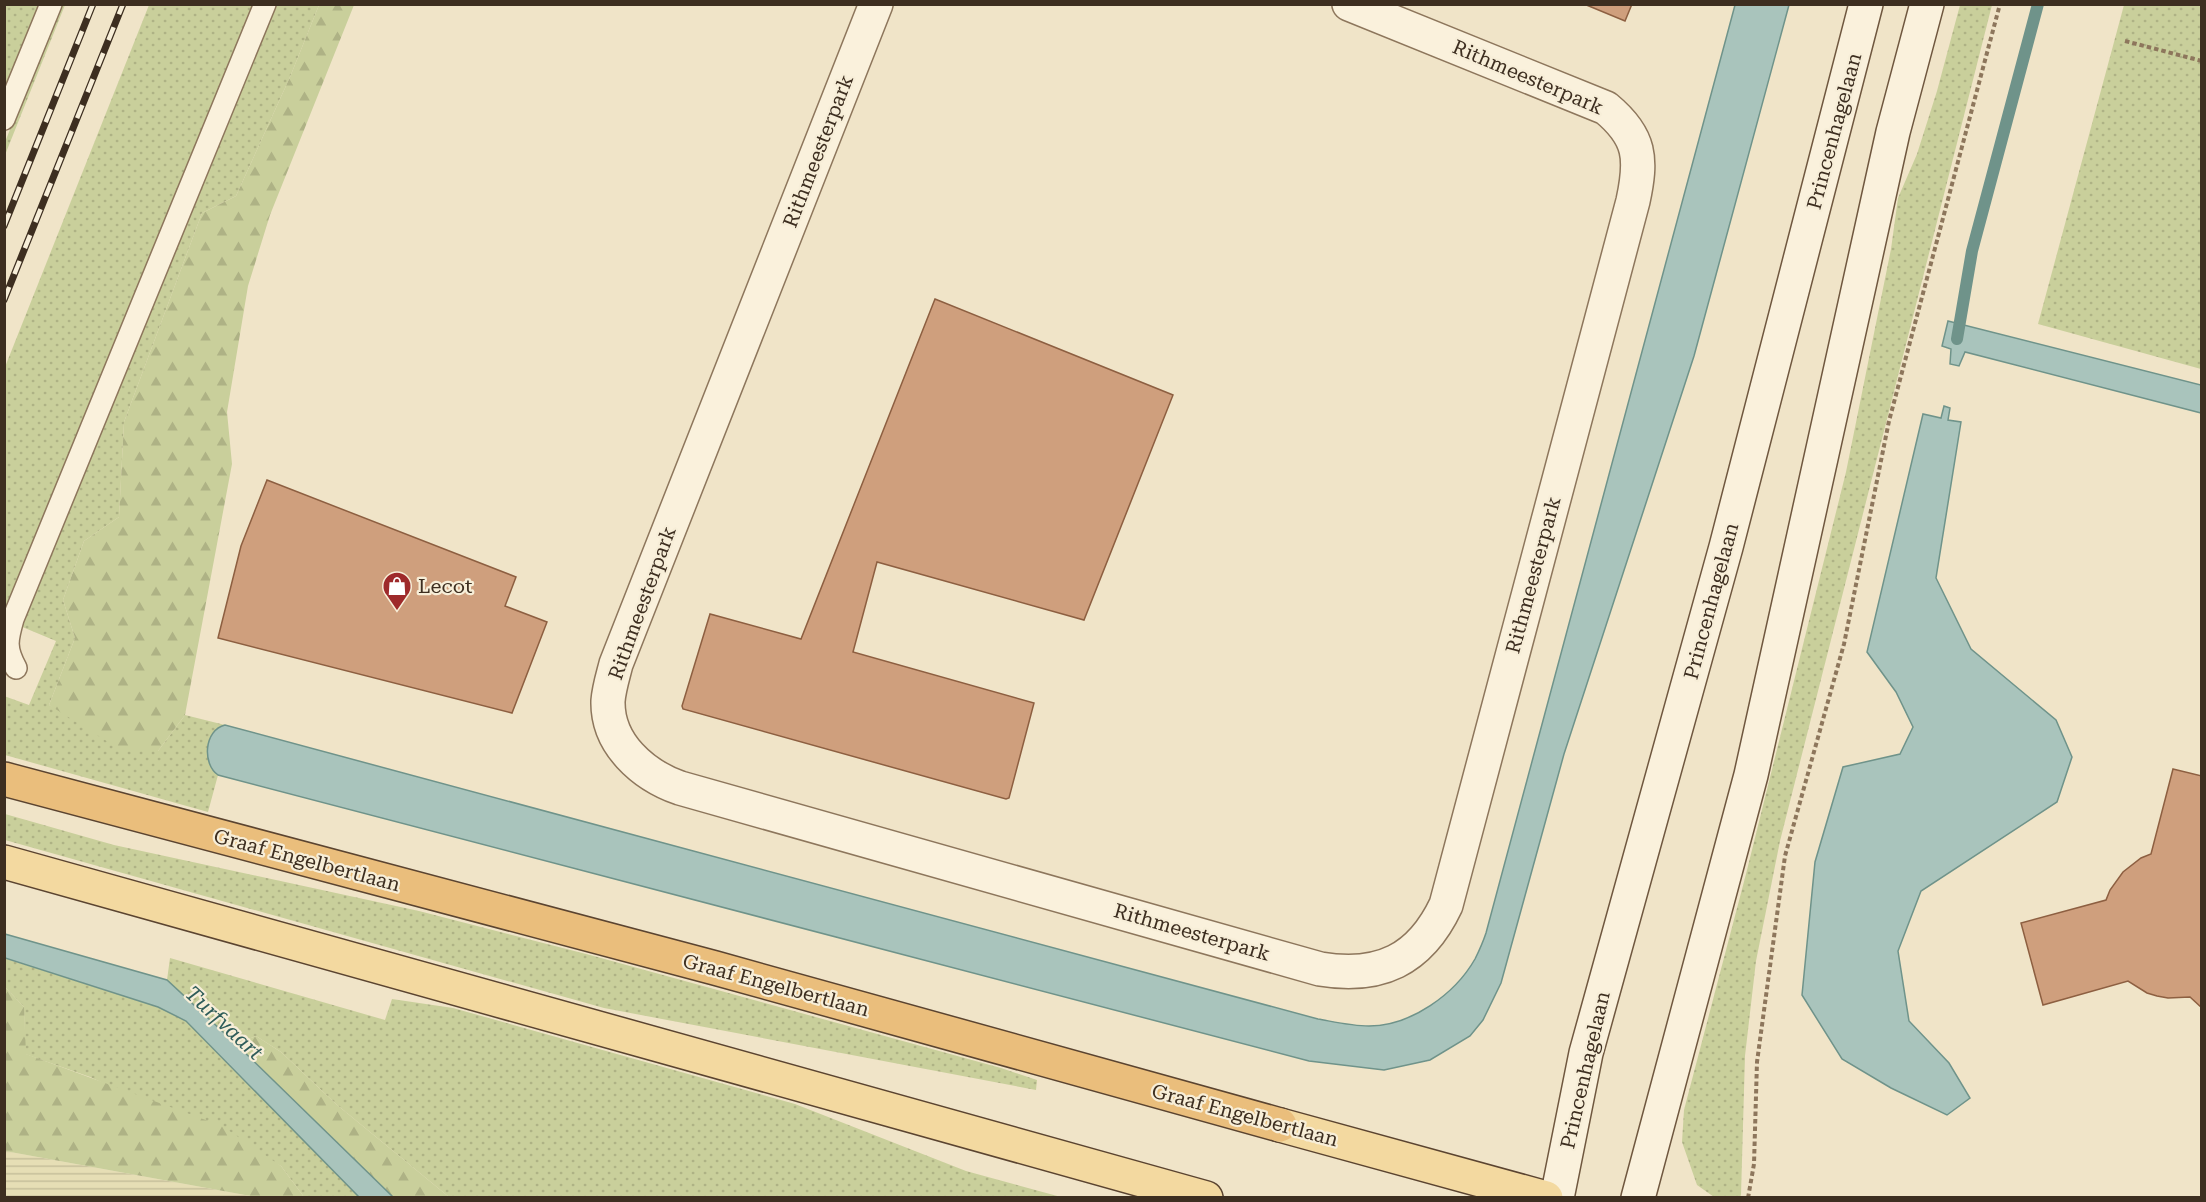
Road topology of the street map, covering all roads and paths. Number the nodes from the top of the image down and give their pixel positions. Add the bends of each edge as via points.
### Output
1 (51, 4) edge
2 (265, 4) edge
3 (876, 4) edge
4 (1349, 4) edge
5 (1866, 4) edge
6 (1927, 4) edge
7 (2000, 4) edge
8 (2125, 41) dead end
9 (2202, 61) edge
10 (4, 119) edge
11 (16, 668) dead end
12 (4, 779) edge
13 (4, 862) edge
14 (1280, 1125) joint
15 (1206, 1197) edge
16 (1546, 1197) edge
17 (1557, 1197) edge
18 (1638, 1197) edge
19 (1748, 1197) edge

1 - 10 lane
2 - 11 lane via 13,619 7,638 8,654
3 - 4 street, Rithmeesterpark via 616,664 608,701 617,738 643,769 680,788 1320,969 1360,972 1398,961 1414,951 1446,905 1639,170 1634,141 1627,128 1606,108
5 - 17 street, Princenhagelaan via 1726,547 1586,1053
6 - 18 street via 1893,132 1751,775
7 - 19 path via 1888,421 1844,644 1785,856 1756,1062 1754,1164
8 - 9 path
12 - 14 highway, Graaf Engelbertlaan via 682,959
13 - 15 main road
14 - 16 main road, Graaf Engelbertlaan

